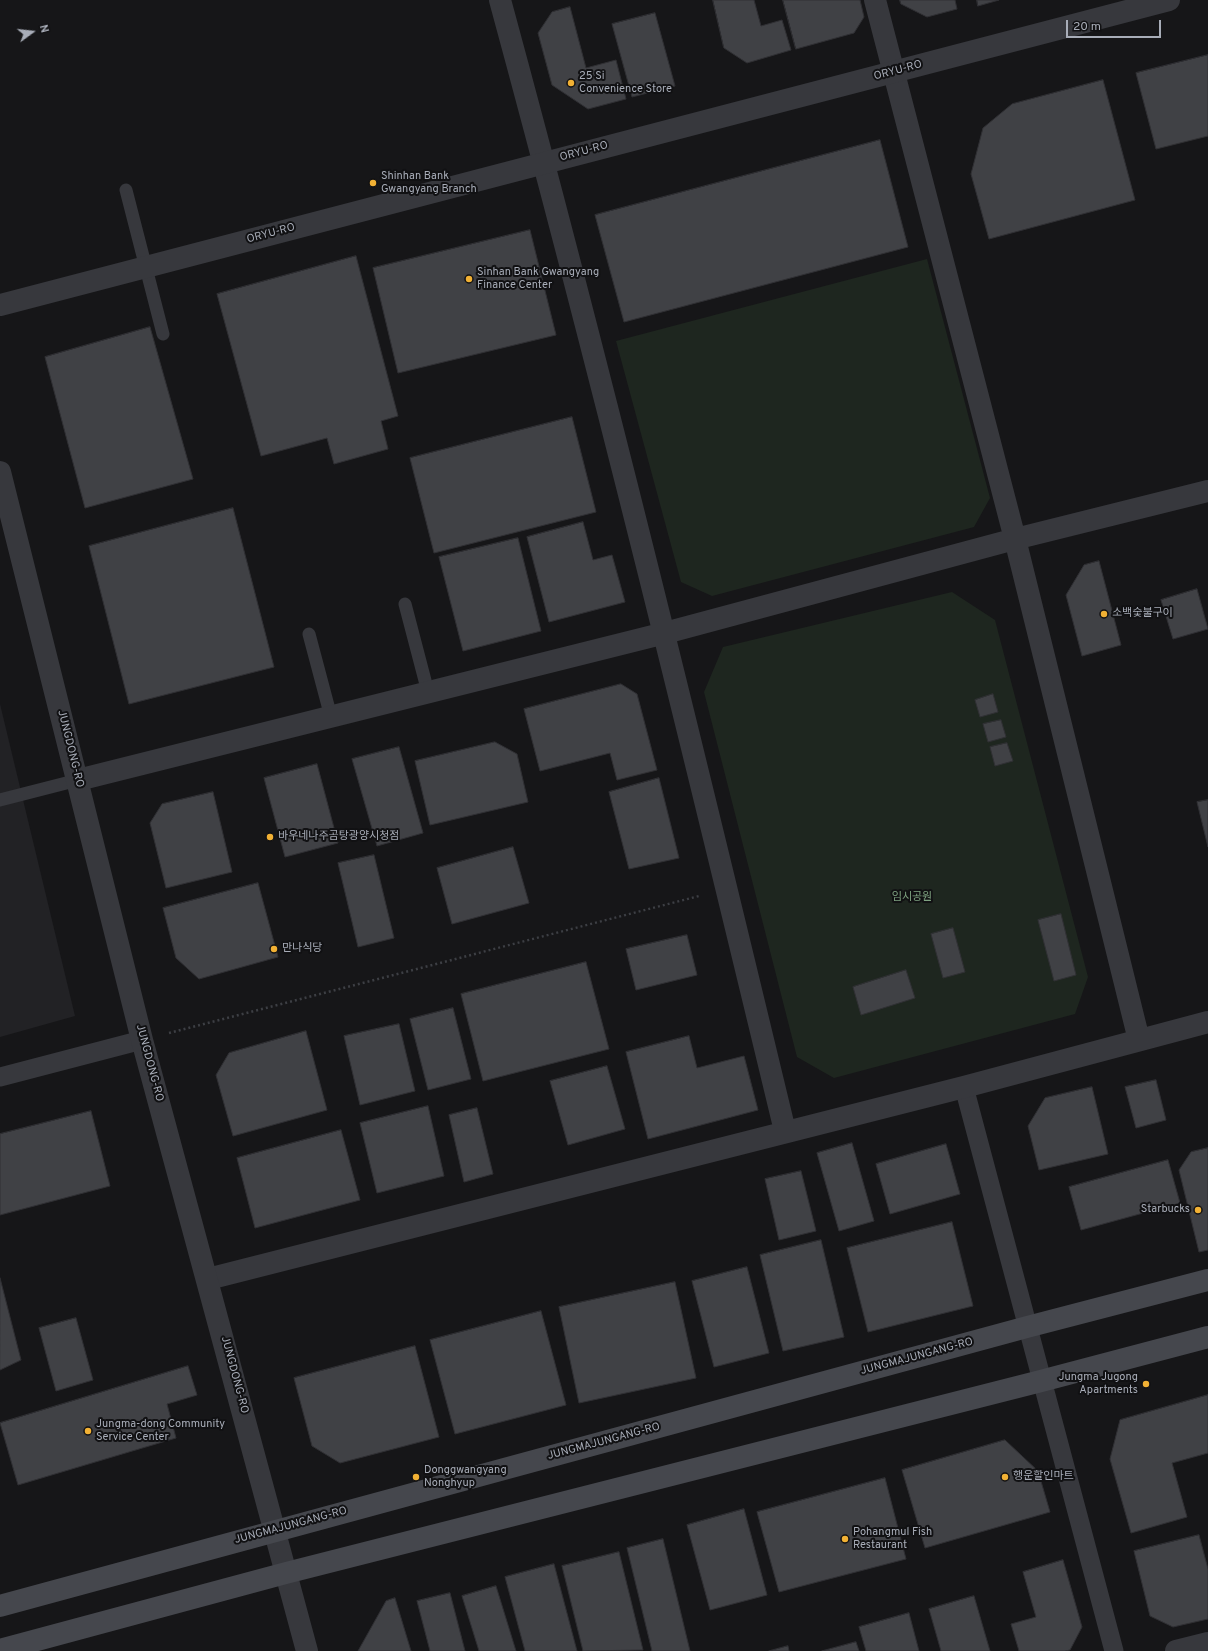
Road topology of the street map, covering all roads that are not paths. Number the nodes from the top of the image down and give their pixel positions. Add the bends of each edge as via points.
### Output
1 (500, 0) edge
2 (875, 0) edge
3 (1169, 0) edge
4 (894, 72) junction
5 (544, 163) junction
6 (126, 190) dead end
7 (145, 267) junction
8 (0, 305) edge
9 (163, 334) dead end
10 (0, 472) edge
11 (1208, 491) edge
12 (1015, 539) junction
13 (405, 604) dead end
14 (665, 633) junction
15 (309, 634) dead end
16 (428, 692) junction
17 (331, 717) junction
18 (78, 780) junction
19 (0, 800) edge
20 (1208, 1022) edge
21 (142, 1040) junction
22 (1139, 1040) junction
23 (0, 1076) edge
24 (964, 1087) junction
25 (785, 1131) junction
26 (208, 1279) junction
27 (1208, 1280) edge
28 (1027, 1327) junction
29 (1208, 1337) edge
30 (1041, 1381) junction
31 (275, 1530) junction
32 (286, 1573) junction
33 (0, 1606) edge
34 (1208, 1643) edge
35 (0, 1650) edge
36 (307, 1651) edge
37 (1114, 1651) edge
38 (1176, 1651) edge

1 - 5 street
2 - 4 street
3 - 4 street, ORYU-RO
4 - 5 street, ORYU-RO
4 - 12 street
5 - 7 street, ORYU-RO
5 - 14 street
6 - 7 lane
7 - 8 street, ORYU-RO
7 - 9 lane
10 - 18 street, JUNGDONG-RO
11 - 12 street
12 - 14 street
12 - 22 street
13 - 16 lane
14 - 16 street
14 - 25 street
15 - 17 lane
16 - 17 street
17 - 18 street
18 - 19 lane
18 - 21 street, JUNGDONG-RO
20 - 22 street
21 - 23 street
21 - 26 street, JUNGDONG-RO
22 - 24 street
24 - 25 street
24 - 28 street
25 - 26 street
26 - 31 street, JUNGDONG-RO
27 - 28 main road, JUNGMAJUNGANG-RO
28 - 30 street
28 - 31 main road, JUNGMAJUNGANG-RO
29 - 30 main road
30 - 32 main road
30 - 37 street
31 - 32 street, JUNGDONG-RO
31 - 33 main road, JUNGMAJUNGANG-RO
32 - 35 main road
32 - 36 street, JUNGDONG-RO
34 - 38 street

